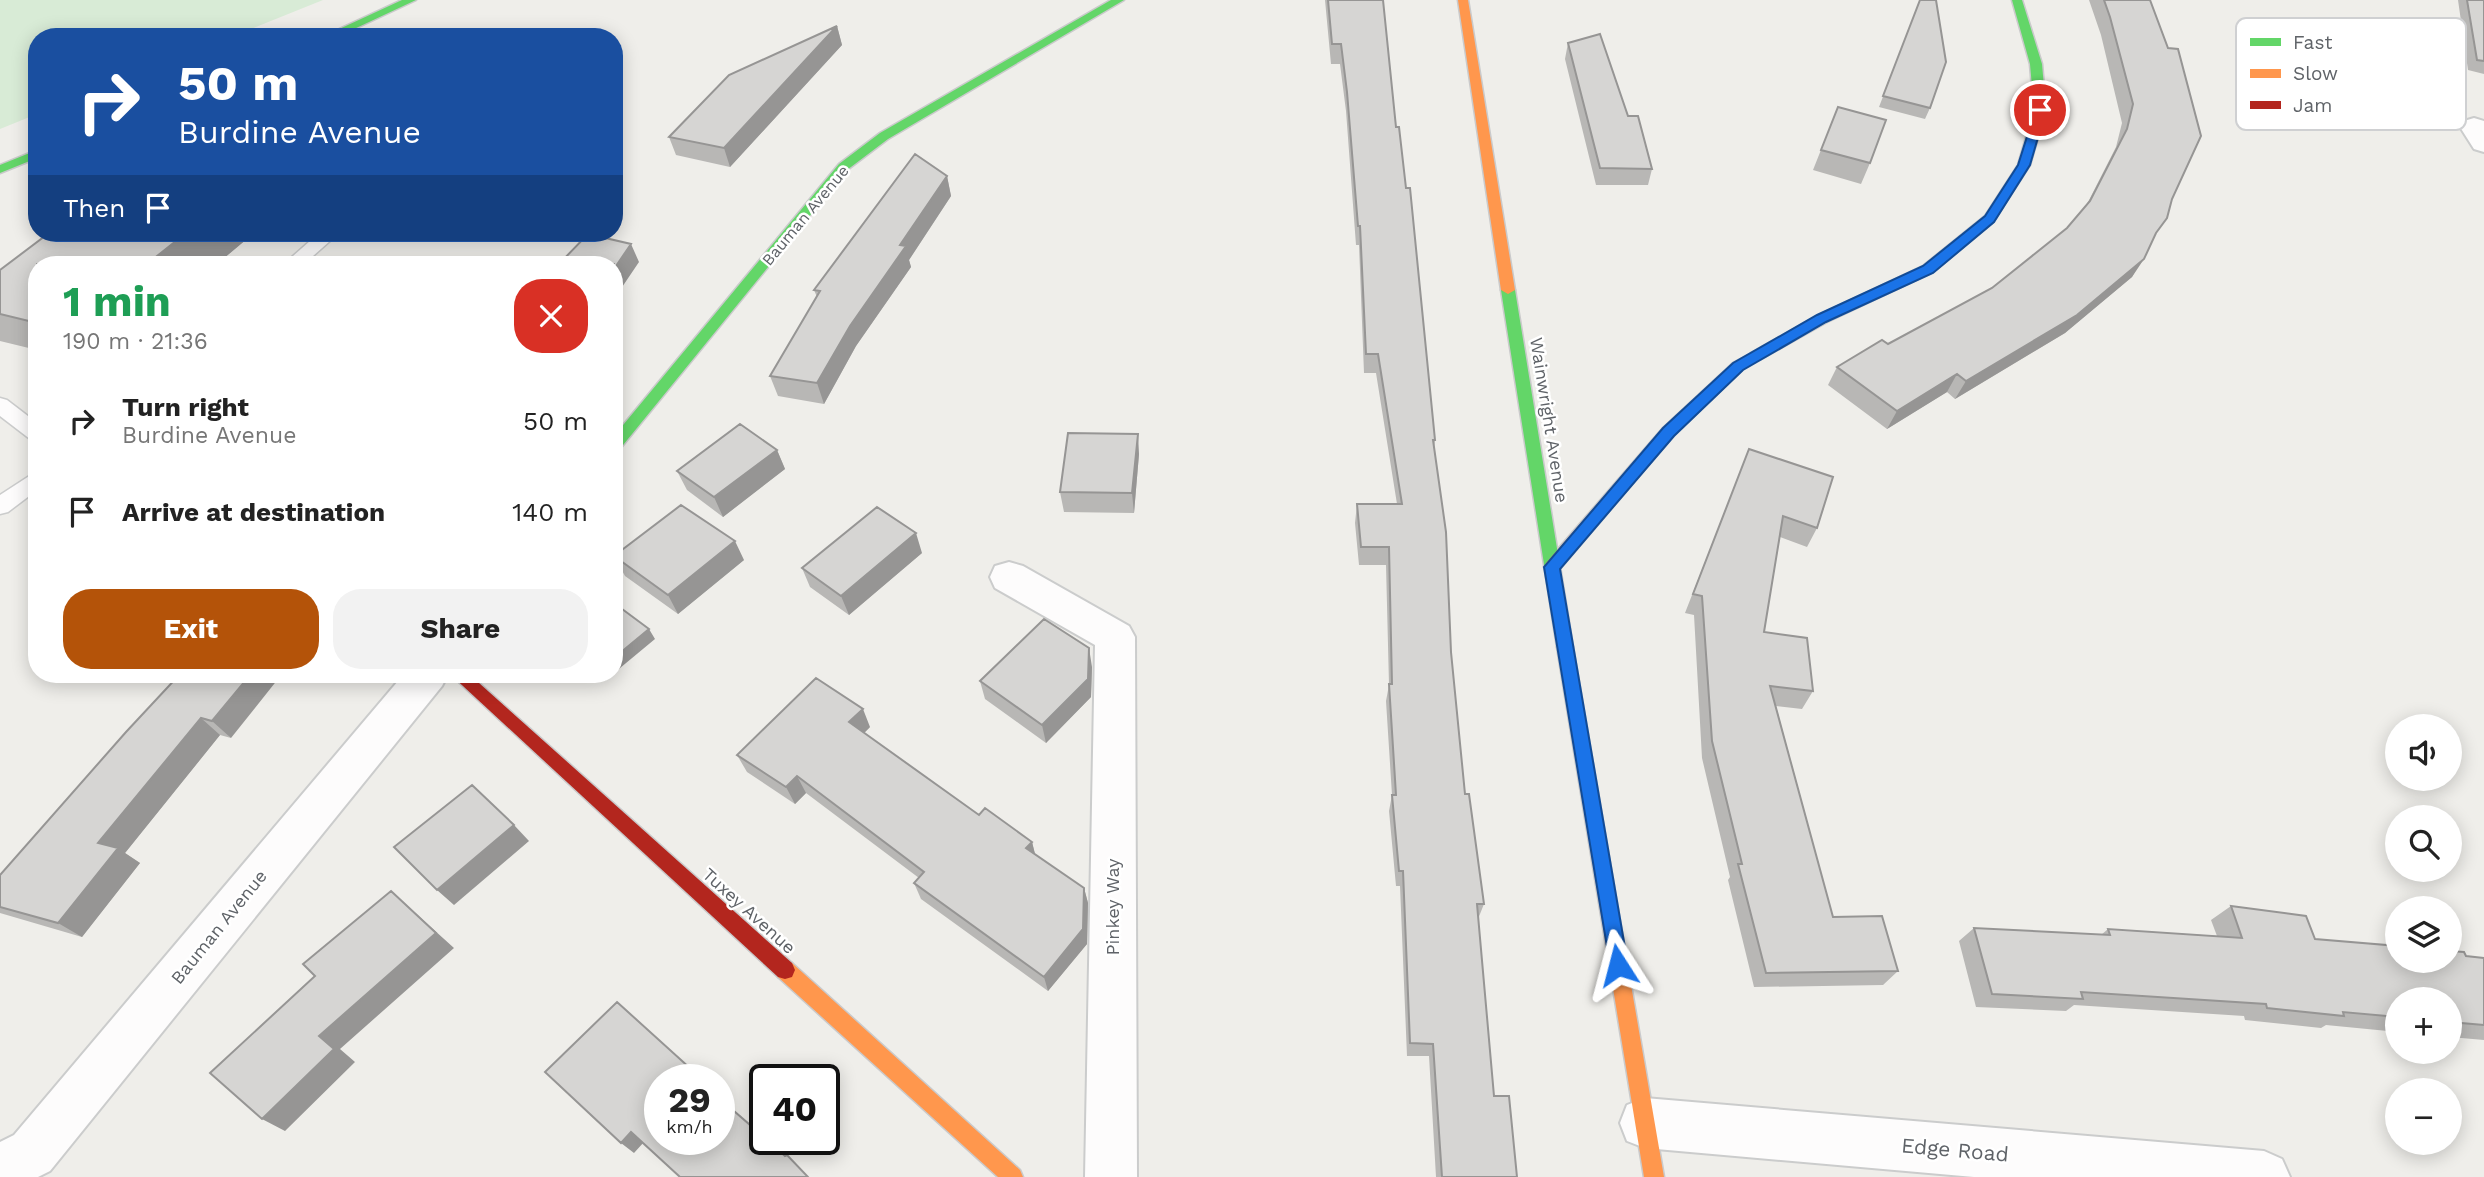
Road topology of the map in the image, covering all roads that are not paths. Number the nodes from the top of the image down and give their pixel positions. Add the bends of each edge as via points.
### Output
1 (411, 0) edge
2 (1119, 0) edge
3 (1463, 0) edge
4 (2017, 0) edge
5 (347, 28) edge
6 (28, 158) edge
7 (0, 169) edge
8 (319, 242) edge
9 (303, 256) edge
10 (0, 405) edge
11 (28, 428) edge
12 (623, 435) edge
13 (28, 486) edge
14 (0, 506) edge
15 (1552, 567) junction
16 (1009, 577) dead end
17 (421, 683) edge
18 (468, 683) edge
19 (1645, 1124) junction
20 (0, 1169) edge
21 (1013, 1177) edge
22 (1111, 1177) edge
23 (1654, 1177) edge
24 (2264, 1177) edge

1 - 5 main road
2 - 12 main road, Bauman Avenue via 884,136 843,167
3 - 15 main road, Wainwright Avenue
4 - 15 main road via 2036,64 2040,110 2024,165 1989,219 1928,270 1822,319 1738,366 1668,432
6 - 7 main road
8 - 9 lane
10 - 11 lane
13 - 14 lane
15 - 19 main road, Wainwright Avenue
16 - 22 street, Pinkey Way via 1115,637
17 - 20 street, Bauman Avenue via 32,1153
18 - 21 main road, Tuxey Avenue
19 - 23 main road, Wainwright Avenue
19 - 24 street, Edge Road

